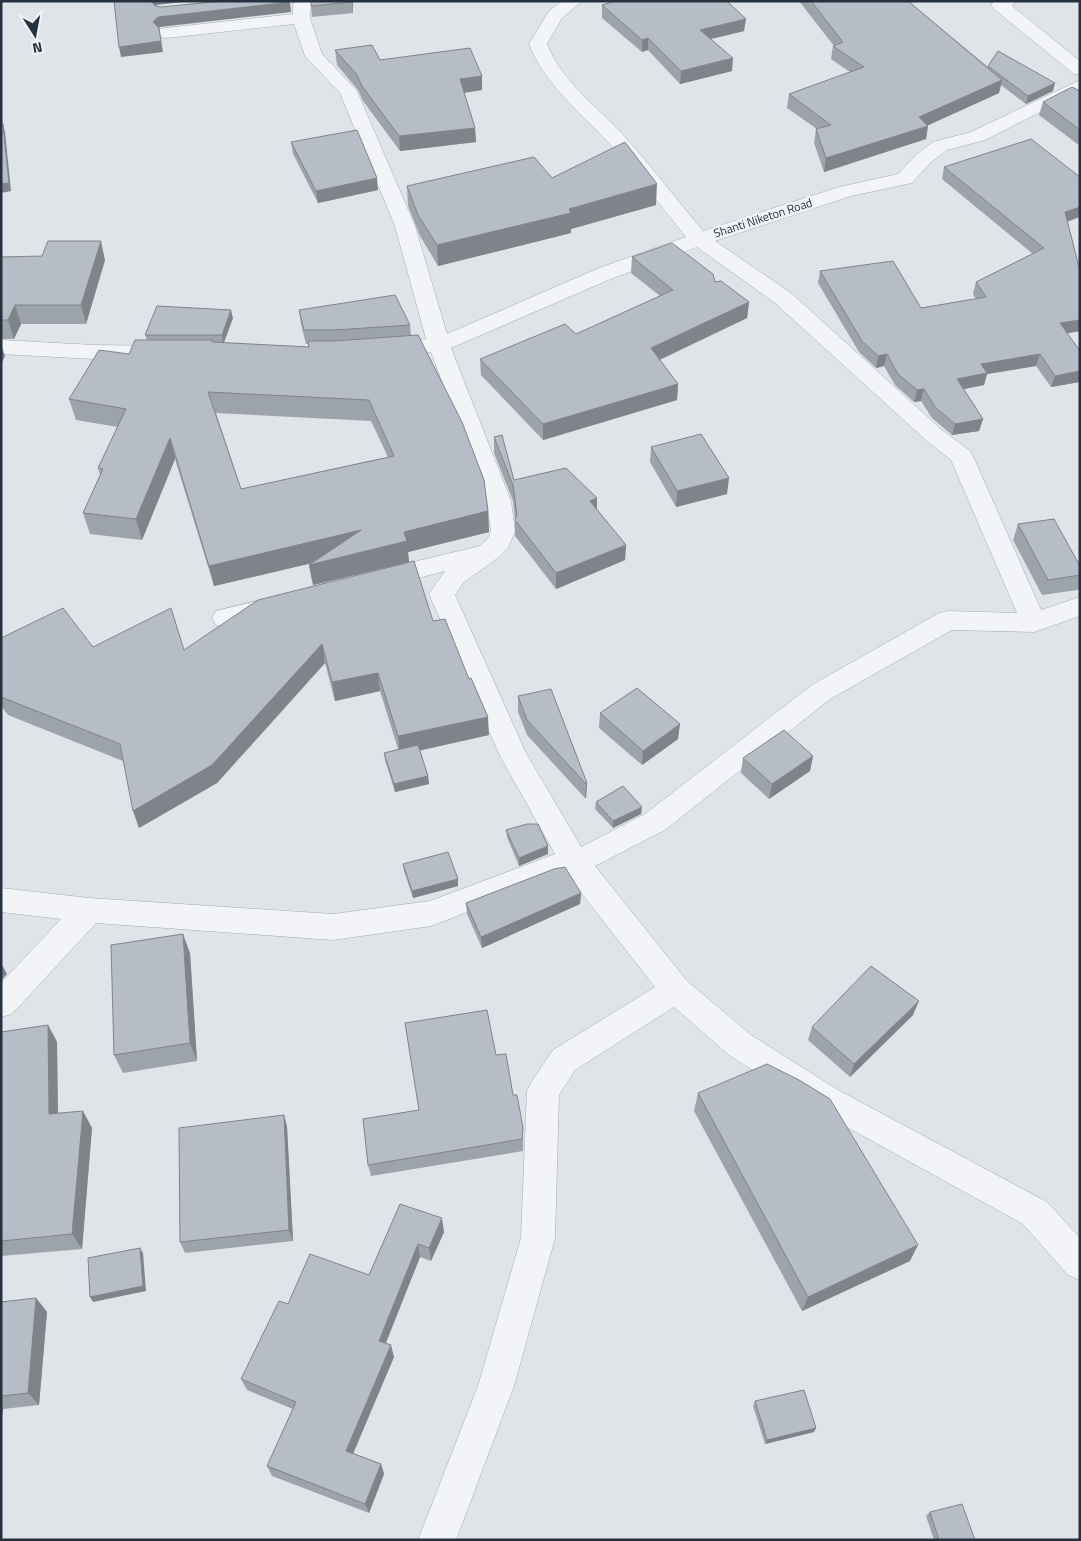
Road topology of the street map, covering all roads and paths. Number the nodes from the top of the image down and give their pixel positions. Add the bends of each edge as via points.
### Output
1 (573, 1) edge
2 (1007, 1) edge
3 (274, 4) edge
4 (303, 8) edge
5 (166, 33) dead end
6 (1080, 70) edge
7 (1080, 85) edge
8 (698, 239) junction
9 (439, 345) junction
10 (1, 347) edge
11 (403, 348) edge
12 (184, 353) edge
13 (490, 551) junction
14 (357, 585) edge
15 (291, 602) edge
16 (1080, 606) edge
17 (224, 618) dead end
18 (1034, 623) junction
19 (575, 863) junction
20 (1, 900) edge
21 (89, 910) junction
22 (676, 990) junction
23 (1, 1004) edge
24 (1080, 1263) edge
25 (437, 1540) edge

1 - 8 street via 555,14 538,44 543,56
2 - 6 street via 1000,5
3 - 4 street
4 - 5 street
4 - 9 street via 314,56 348,91 405,226
7 - 8 street, Shanti Niketon Road via 978,136 940,146 924,158 906,179 846,191
8 - 9 street, Shanti Niketon Road via 606,273
8 - 18 street via 783,298 961,456
9 - 11 street, Shanti Niketon Road
9 - 13 street via 499,501 504,531
10 - 12 street
13 - 14 street
13 - 19 street via 455,576 442,594 514,756
15 - 17 street
16 - 18 street
18 - 19 street via 948,620 821,692 655,822
19 - 21 street via 551,867 431,913 333,926
19 - 22 street
20 - 21 street
21 - 23 street
22 - 24 street via 740,1045 827,1100 1034,1213
22 - 25 street via 564,1060 544,1091 538,1238 496,1386

